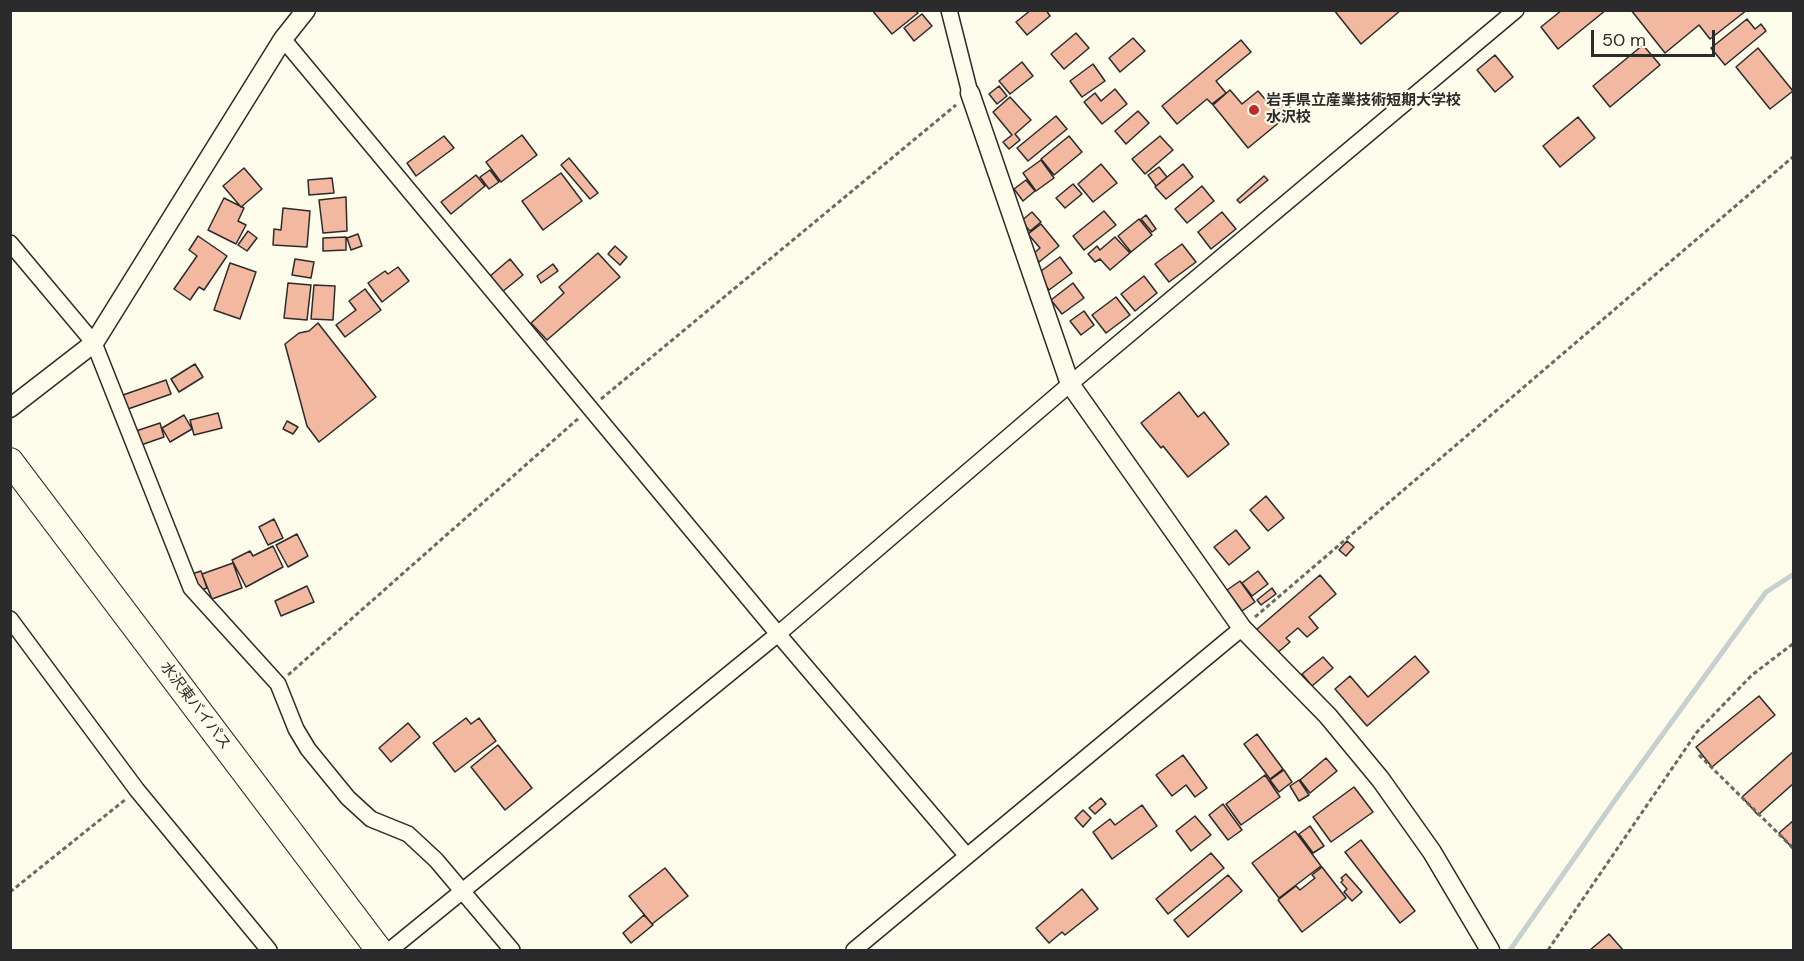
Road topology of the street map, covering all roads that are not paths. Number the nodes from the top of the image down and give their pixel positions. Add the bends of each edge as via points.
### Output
1 (306, 10) edge
2 (949, 10) edge
3 (1516, 10) edge
4 (283, 39) junction
5 (970, 93) joint
6 (10, 243) edge
7 (94, 343) junction
8 (1070, 384) junction
9 (10, 408) edge
10 (10, 461) edge
11 (10, 620) edge
12 (1242, 628) junction
13 (778, 634) junction
14 (967, 856) junction
15 (462, 890) junction
16 (269, 951) edge
17 (379, 951) edge
18 (390, 951) edge
19 (512, 951) edge
20 (854, 951) edge
21 (1490, 951) edge

1 - 4 street
2 - 5 street
3 - 8 street
4 - 7 street
4 - 13 street
5 - 8 street
6 - 7 street
7 - 9 street
7 - 15 street via 191,588 278,684 308,749 348,798 371,819 408,834
8 - 12 street
8 - 13 street
10 - 17 highway, 水沢東バイパス
11 - 16 street via 137,790
12 - 14 street
12 - 21 street via 1328,716 1381,780 1432,852
13 - 14 street
13 - 15 street
14 - 20 street
15 - 18 street
15 - 19 street

